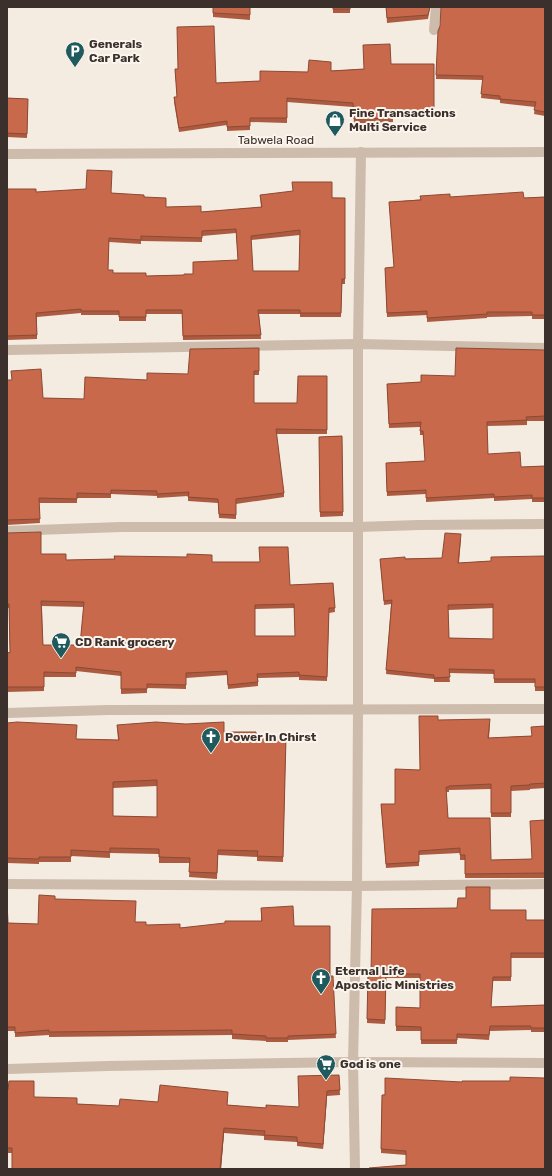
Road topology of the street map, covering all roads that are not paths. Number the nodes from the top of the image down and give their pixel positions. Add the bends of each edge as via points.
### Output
1 (436, 7) edge
2 (434, 30) dead end
3 (361, 152) junction
4 (545, 152) edge
5 (7, 154) edge
6 (358, 344) junction
7 (545, 348) edge
8 (7, 350) edge
9 (545, 524) edge
10 (358, 527) junction
11 (7, 531) edge
12 (358, 709) junction
13 (545, 709) edge
14 (7, 713) edge
15 (7, 884) edge
16 (545, 884) edge
17 (357, 886) junction
18 (353, 1062) junction
19 (545, 1063) edge
20 (7, 1069) edge
21 (354, 1169) edge

1 - 2 street
3 - 4 street, Tabwela Road
3 - 5 street, Tabwela Road
3 - 6 street
6 - 7 street
6 - 8 street
6 - 10 street
9 - 10 street
10 - 11 street via 181,526
10 - 12 street
12 - 13 street
12 - 14 street
12 - 17 street
15 - 17 street
16 - 17 street
17 - 18 street
18 - 19 street
18 - 20 street
18 - 21 street

